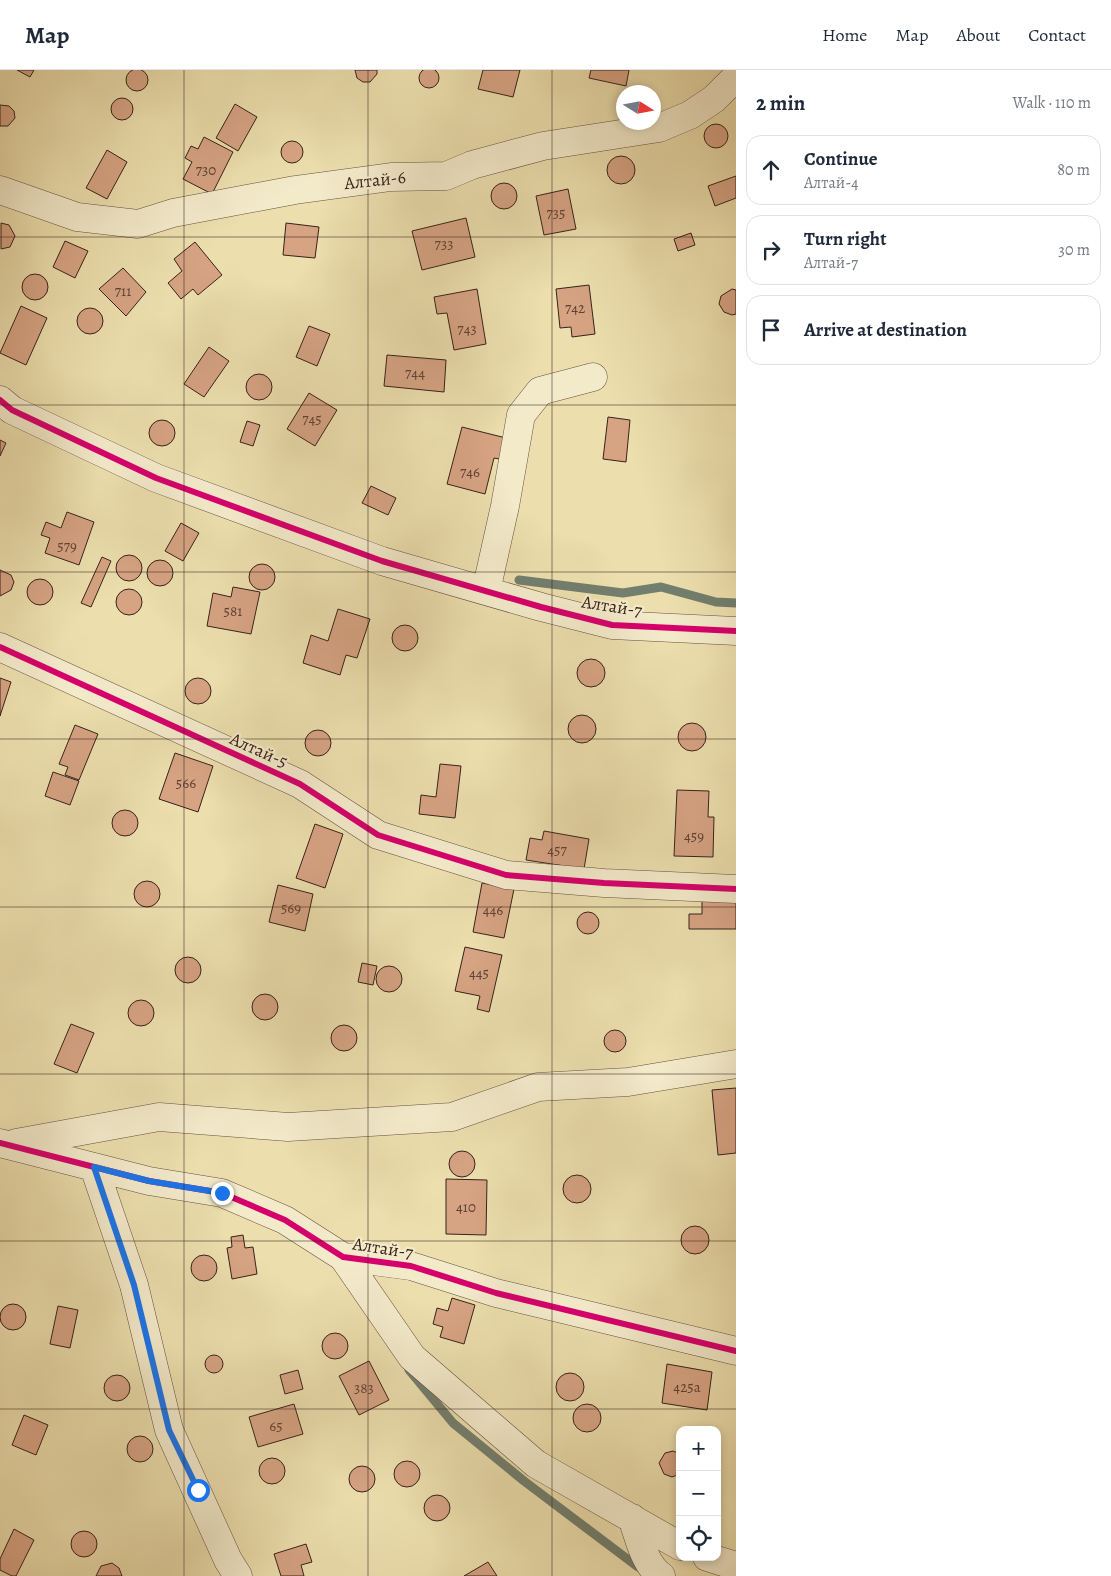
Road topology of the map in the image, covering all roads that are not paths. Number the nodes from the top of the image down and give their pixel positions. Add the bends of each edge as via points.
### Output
1 (736, 77) edge
2 (0, 190) edge
3 (594, 377) dead end
4 (0, 400) edge
5 (486, 591) junction
6 (736, 631) edge
7 (0, 647) edge
8 (736, 889) edge
9 (736, 1064) edge
10 (3, 1144) edge
11 (94, 1167) junction
12 (343, 1257) junction
13 (736, 1352) edge
14 (632, 1518) junction
15 (676, 1544) edge
16 (720, 1561) edge
17 (736, 1566) edge
18 (238, 1576) edge
19 (662, 1576) edge

1 - 2 street, Алтай-6 via 714,99 690,115 659,128 543,146 472,165 446,176 391,177 295,190 173,213 138,224 77,217
3 - 5 street via 540,391 521,415
4 - 5 street via 12,410 156,478 382,561
5 - 6 street, Алтай-7 via 612,625
7 - 8 street, Алтай-5 via 300,784 378,835 506,875
9 - 10 street, Алтай-7 via 628,1082 538,1087 452,1117 288,1127 159,1117
10 - 11 street, Алтай-7
11 - 12 street, Алтай-7 via 149,1181 222,1193 285,1220
11 - 18 street via 134,1285 169,1430
12 - 13 street, Алтай-7 via 411,1266 496,1293
12 - 14 street, Алтай-7 via 412,1357 536,1464
14 - 15 street, Алтай-7
14 - 19 street via 654,1571
16 - 17 street

